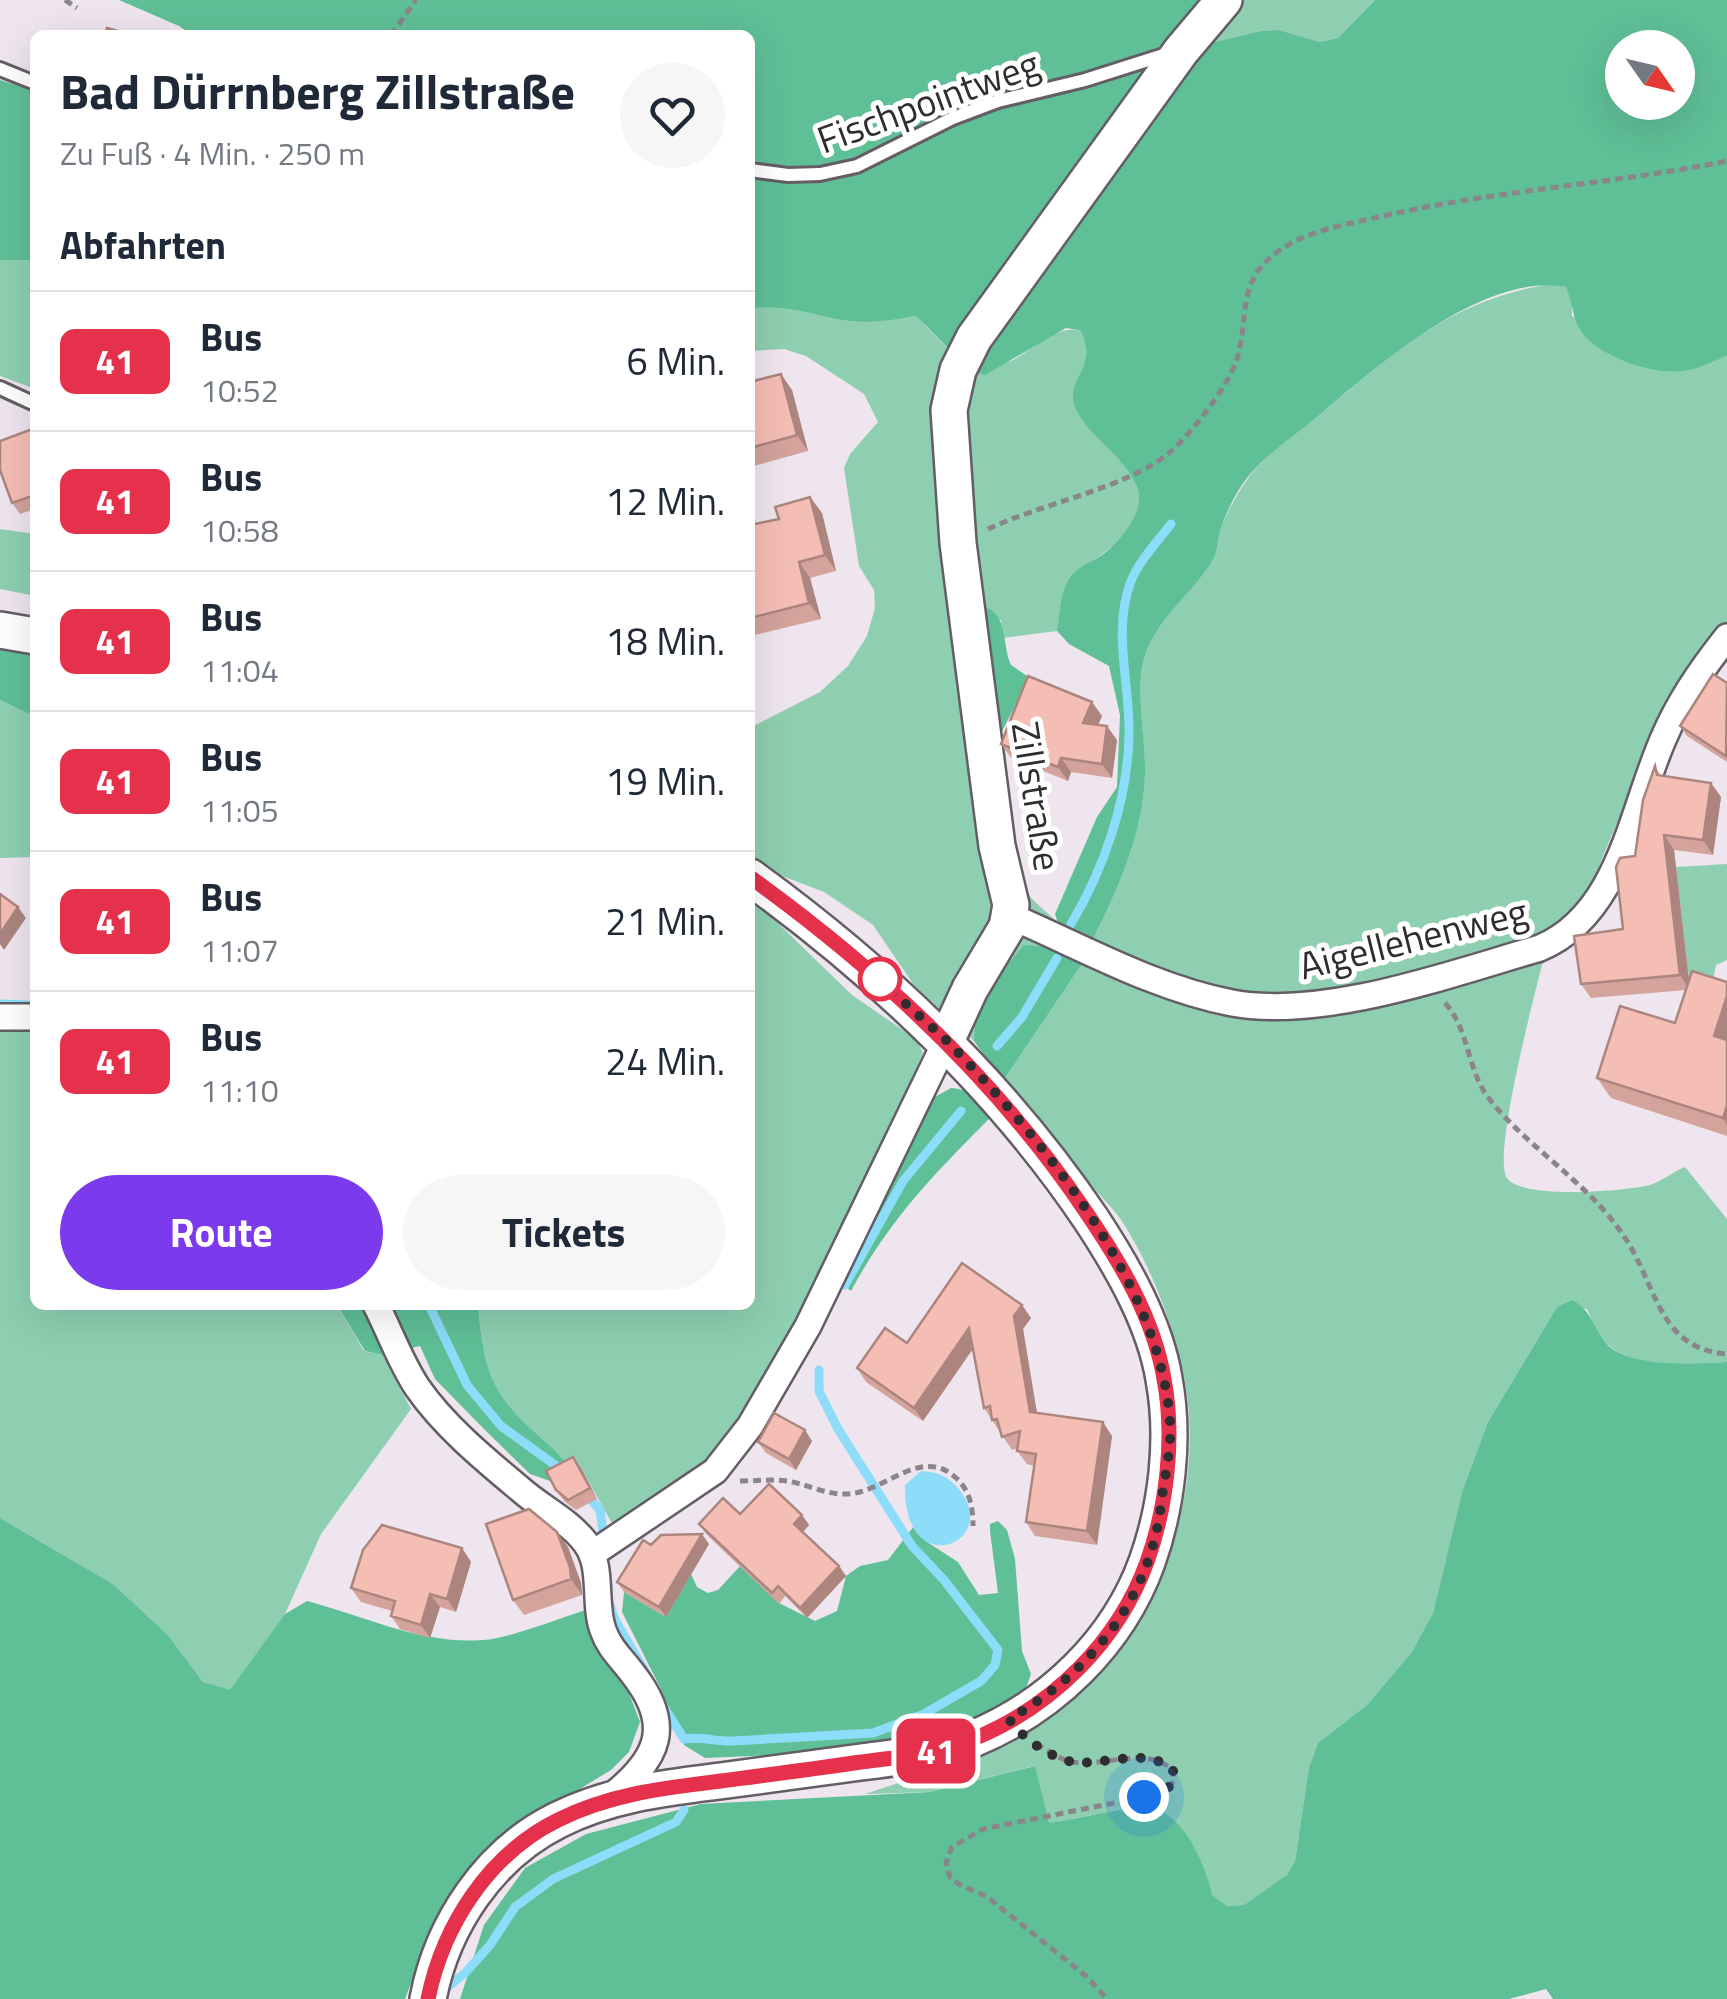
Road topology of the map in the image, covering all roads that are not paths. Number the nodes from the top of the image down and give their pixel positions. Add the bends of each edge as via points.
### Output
1 (1224, 0) edge
2 (1181, 51) junction
3 (0, 70) edge
4 (30, 81) edge
5 (755, 171) edge
6 (0, 388) edge
7 (30, 402) edge
8 (0, 630) edge
9 (30, 635) edge
10 (1727, 637) edge
11 (755, 881) edge
12 (1010, 916) junction
13 (0, 1016) edge
14 (30, 1017) edge
15 (946, 1041) junction
16 (378, 1310) edge
17 (600, 1547) junction
18 (656, 1745) junction
19 (709, 1782) junction
20 (605, 1802) junction
21 (428, 1999) edge

1 - 2 main road, Zillstraße
2 - 5 lane, Fischpointweg via 998,101 857,166 820,174
2 - 12 main road, Zillstraße via 974,338 958,370 950,410 958,543
3 - 4 lane
6 - 7 lane
8 - 9 main road
10 - 12 street, Aigellehenweg via 1666,733 1616,864 1577,926 1540,948 1292,1007 1232,1003 1162,983
11 - 15 main road via 819,927
12 - 15 main road, Zillstraße
13 - 14 street
15 - 17 street, Zillstraße via 808,1326 750,1426 714,1471
15 - 19 main road via 1069,1186 1136,1295 1164,1374 1170,1426 1158,1532 1138,1587 1077,1672 976,1738 930,1753
16 - 17 street via 436,1410 521,1490
17 - 18 street via 603,1632 654,1708
18 - 19 street via 669,1770
18 - 20 street via 640,1773
19 - 20 main road
20 - 21 main road via 554,1822 493,1868 439,1953

